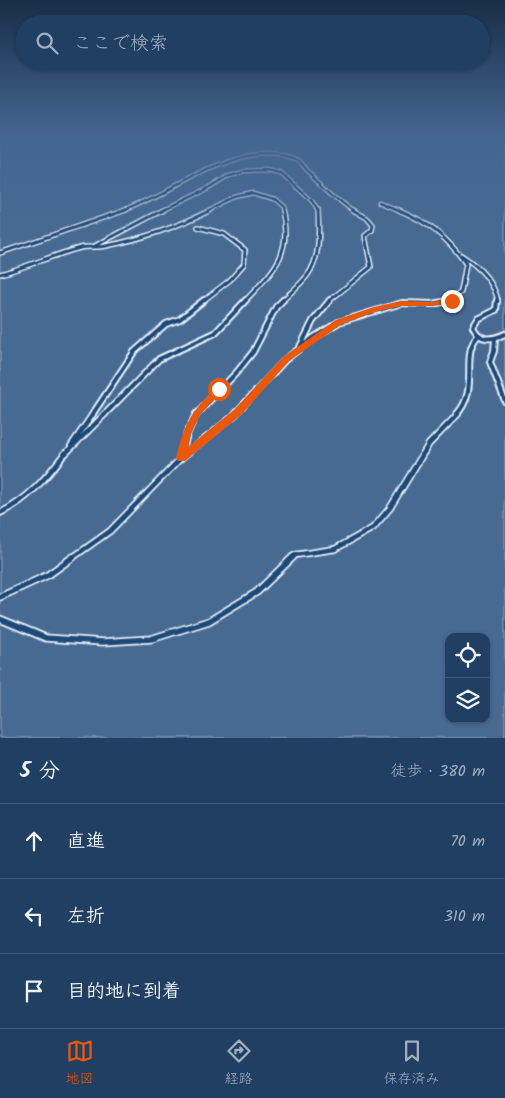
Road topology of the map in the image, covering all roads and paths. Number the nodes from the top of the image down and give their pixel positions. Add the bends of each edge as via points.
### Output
1 (197, 173) edge
2 (234, 173) edge
3 (282, 173) edge
4 (310, 173) edge
5 (380, 202) dead end
6 (198, 228) dead end
7 (92, 247) junction
8 (0, 253) edge
9 (459, 253) junction
10 (0, 274) edge
11 (492, 276) dead end
12 (502, 301) dead end
13 (505, 334) edge
14 (478, 336) junction
15 (495, 339) junction
16 (300, 349) junction
17 (505, 402) edge
18 (65, 454) junction
19 (181, 458) junction
20 (0, 513) edge
21 (0, 597) edge
22 (0, 619) edge

1 - 8 lane via 142,204
2 - 7 lane
3 - 19 lane via 312,200 318,210 315,260 308,275 276,308 253,352 197,412 186,434
4 - 16 lane via 373,225 365,236 371,267 323,306 308,326
5 - 9 lane via 434,226
6 - 18 lane via 220,231 233,238 244,250 244,264 203,303 180,319 166,324 134,352
7 - 10 lane
7 - 18 lane via 188,221 237,197 253,194 272,199 281,208 284,219 281,259 238,310 215,333 159,359
9 - 11 lane
9 - 16 lane via 466,264 464,280 461,292 452,301 377,309 339,322
12 - 14 lane via 499,308 474,324 473,329
13 - 15 lane
14 - 15 lane via 486,340
14 - 22 lane via 472,342 469,390 463,408 429,444 390,508 373,528 335,549 295,555 257,592 209,621 151,639 103,642 46,638
15 - 17 lane via 490,362
16 - 19 lane via 286,359 238,412
18 - 20 lane via 40,485
19 - 21 lane via 110,531 48,576

